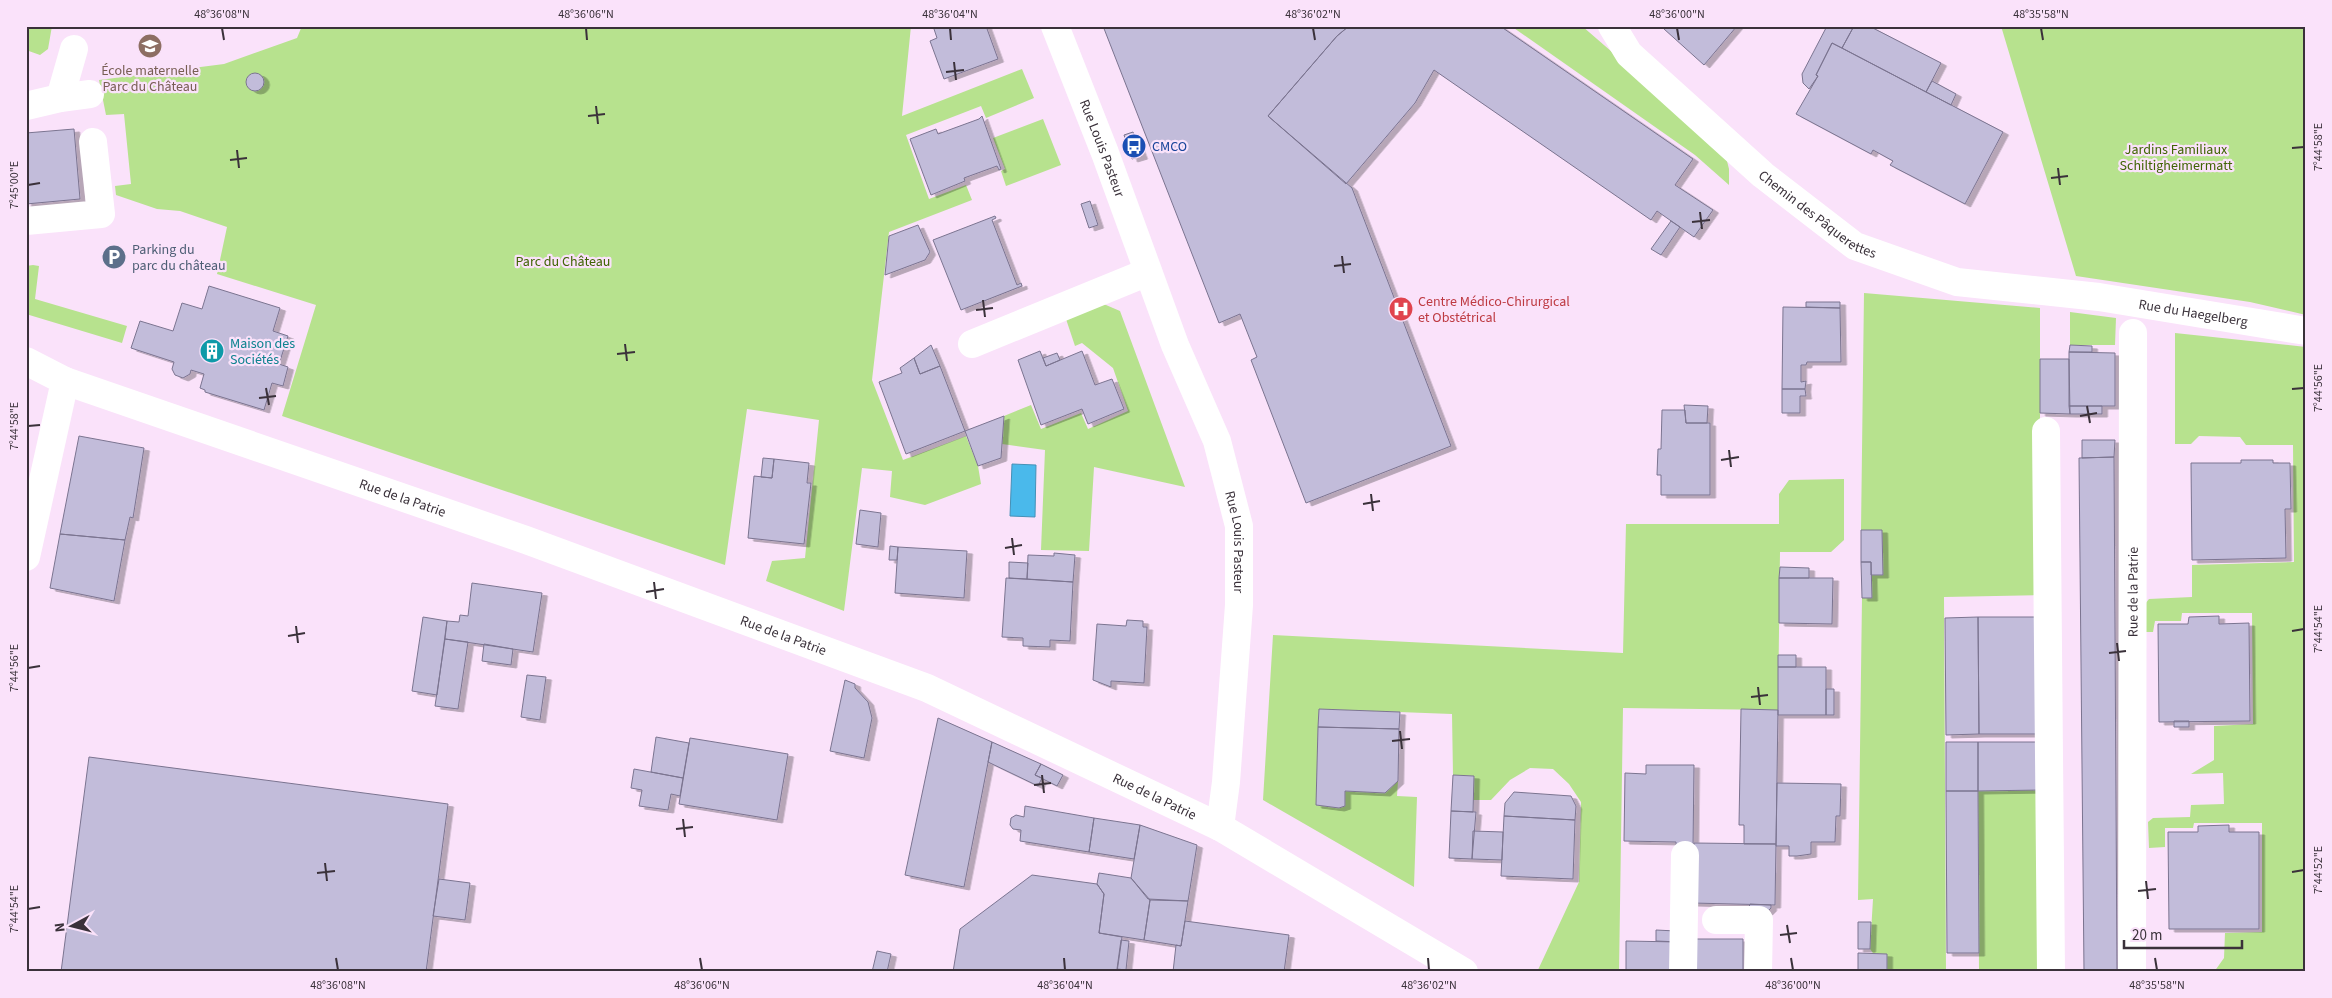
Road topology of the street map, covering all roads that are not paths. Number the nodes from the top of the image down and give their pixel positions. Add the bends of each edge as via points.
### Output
1 (1055, 26) edge
2 (1612, 26) edge
3 (74, 49) dead end
4 (90, 94) dead end
5 (60, 98) junction
6 (26, 106) edge
7 (93, 142) dead end
8 (26, 221) edge
9 (1148, 272) junction
10 (2081, 295) joint
11 (2306, 331) edge
12 (2133, 333) dead end
13 (972, 344) dead end
14 (26, 361) edge
15 (65, 381) junction
16 (2046, 431) dead end
17 (34, 483) edge
18 (26, 557) edge
19 (1220, 827) junction
20 (1685, 855) dead end
21 (1716, 920) dead end
22 (1464, 972) edge
23 (1683, 972) edge
24 (1758, 972) edge
25 (2051, 972) edge
26 (2132, 972) edge

1 - 9 street, Rue Louis Pasteur
2 - 10 street, Chemin des Pâquerettes via 1629,54 1763,175 1855,246 1957,282
3 - 5 street
4 - 5 street
5 - 6 street
7 - 8 street via 101,214
9 - 13 street
9 - 19 street, Rue Louis Pasteur via 1175,345 1217,441 1239,526 1239,605
10 - 11 street, Rue du Haegelberg
12 - 26 street, Rue de la Patrie
14 - 15 street, Rue de la Patrie
15 - 17 street
15 - 19 street, Rue de la Patrie via 526,540 927,688
16 - 25 street
17 - 18 street
19 - 22 street, Rue de la Patrie
20 - 23 street
21 - 24 street via 1759,920

